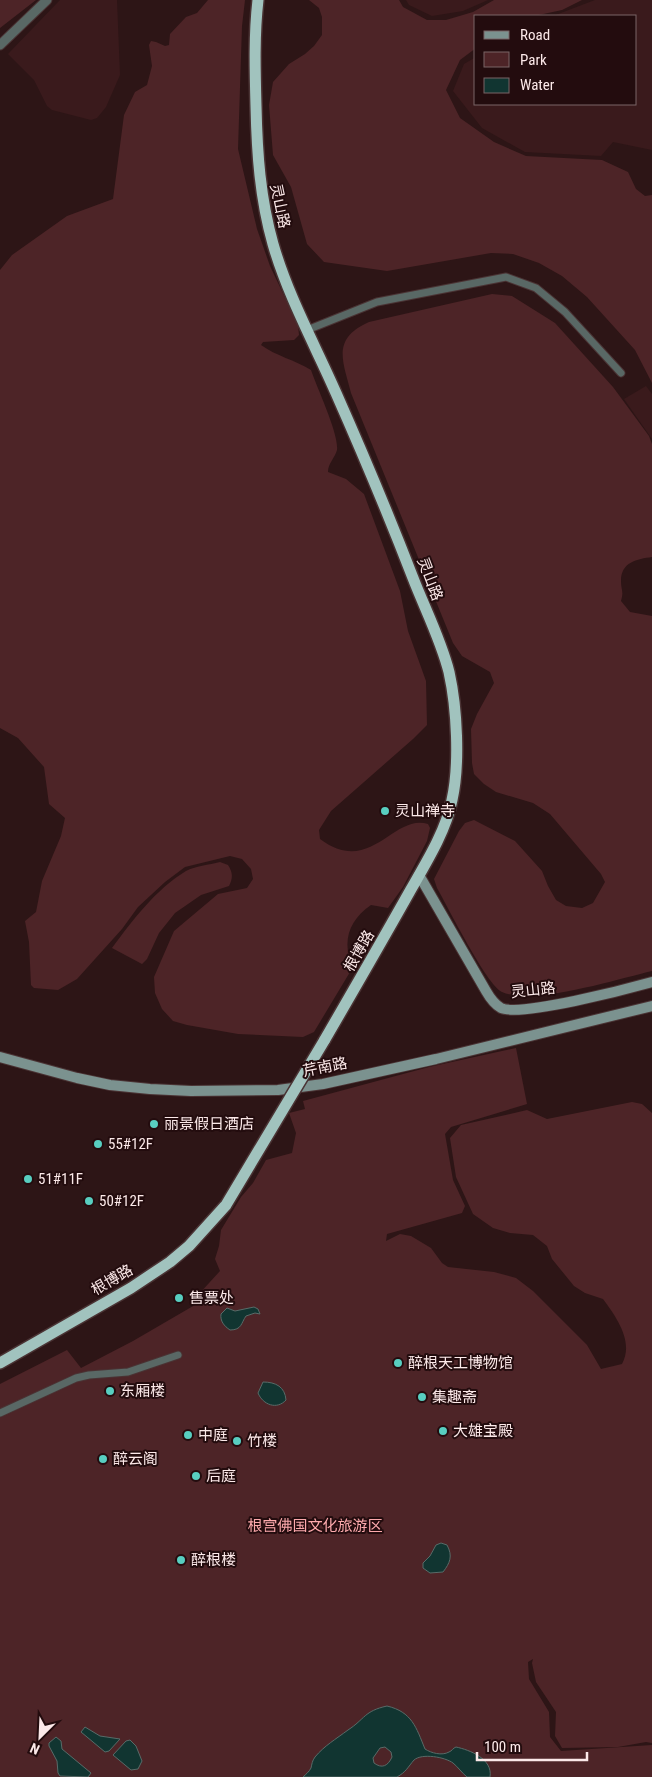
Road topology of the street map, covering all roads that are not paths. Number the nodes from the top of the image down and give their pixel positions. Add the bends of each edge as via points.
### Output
1 (47, 0) edge
2 (258, 0) edge
3 (0, 45) edge
4 (307, 330) junction
5 (621, 373) dead end
6 (419, 875) junction
7 (652, 982) edge
8 (652, 1006) edge
9 (0, 1057) edge
10 (178, 1355) dead end
11 (0, 1363) edge
12 (0, 1413) edge

1 - 3 street
2 - 4 highway, 灵山路 via 255,64 260,192 273,245
4 - 5 street via 377,302 506,277 536,288 565,312
4 - 6 highway, 灵山路 via 407,562 449,673 456,729 454,792 442,828
6 - 7 main road, 灵山路 via 486,991 502,1008 538,1007
6 - 11 highway, 根博路, bridge via 226,1206 170,1262
8 - 9 main road, 芹南路 via 427,1061 323,1084 278,1090 191,1091 118,1086
10 - 12 street via 128,1372 76,1378

